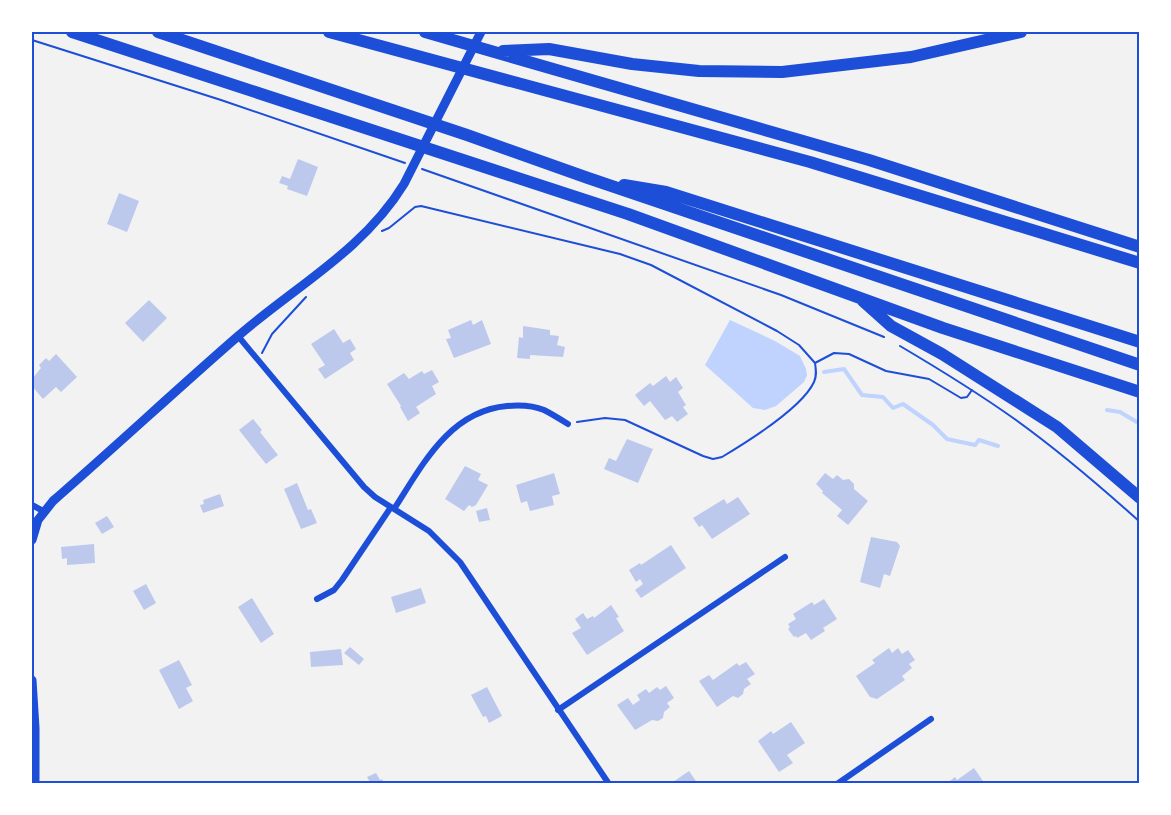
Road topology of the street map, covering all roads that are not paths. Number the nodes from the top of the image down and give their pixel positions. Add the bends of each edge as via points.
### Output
1 (72, 32) edge
2 (158, 32) edge
3 (329, 32) edge
4 (425, 32) edge
5 (481, 32) edge
6 (1021, 32) edge
7 (493, 52) junction
8 (588, 178) junction
9 (1140, 247) edge
10 (1139, 263) edge
11 (858, 296) junction
12 (237, 336) junction
13 (1140, 342) edge
14 (1140, 365) edge
15 (1140, 392) edge
16 (568, 424) road end
17 (1140, 498) edge
18 (32, 505) edge
19 (393, 508) junction
20 (44, 511) junction
21 (32, 540) edge
22 (785, 557) dead end
23 (317, 599) dead end
24 (32, 680) edge
25 (558, 710) junction
26 (931, 718) dead end
27 (35, 783) edge
28 (609, 783) edge
29 (837, 783) edge

1 - 11 highway via 616,210
2 - 8 highway
3 - 10 highway via 810,162
4 - 7 highway
5 - 12 main road via 394,200 348,251
6 - 7 highway via 911,57 782,72 632,64 549,49
7 - 9 highway via 869,160
8 - 13 highway via 666,192
8 - 14 highway
11 - 15 highway
11 - 17 highway via 891,326 1057,427
12 - 19 street via 349,470 369,492
12 - 20 main road
16 - 19 street via 531,406 499,407 478,414 439,441
18 - 20 street
19 - 23 street via 334,590
19 - 25 street via 429,531 460,562
20 - 21 main road
22 - 25 street
24 - 27 main road
25 - 28 street
26 - 29 street

